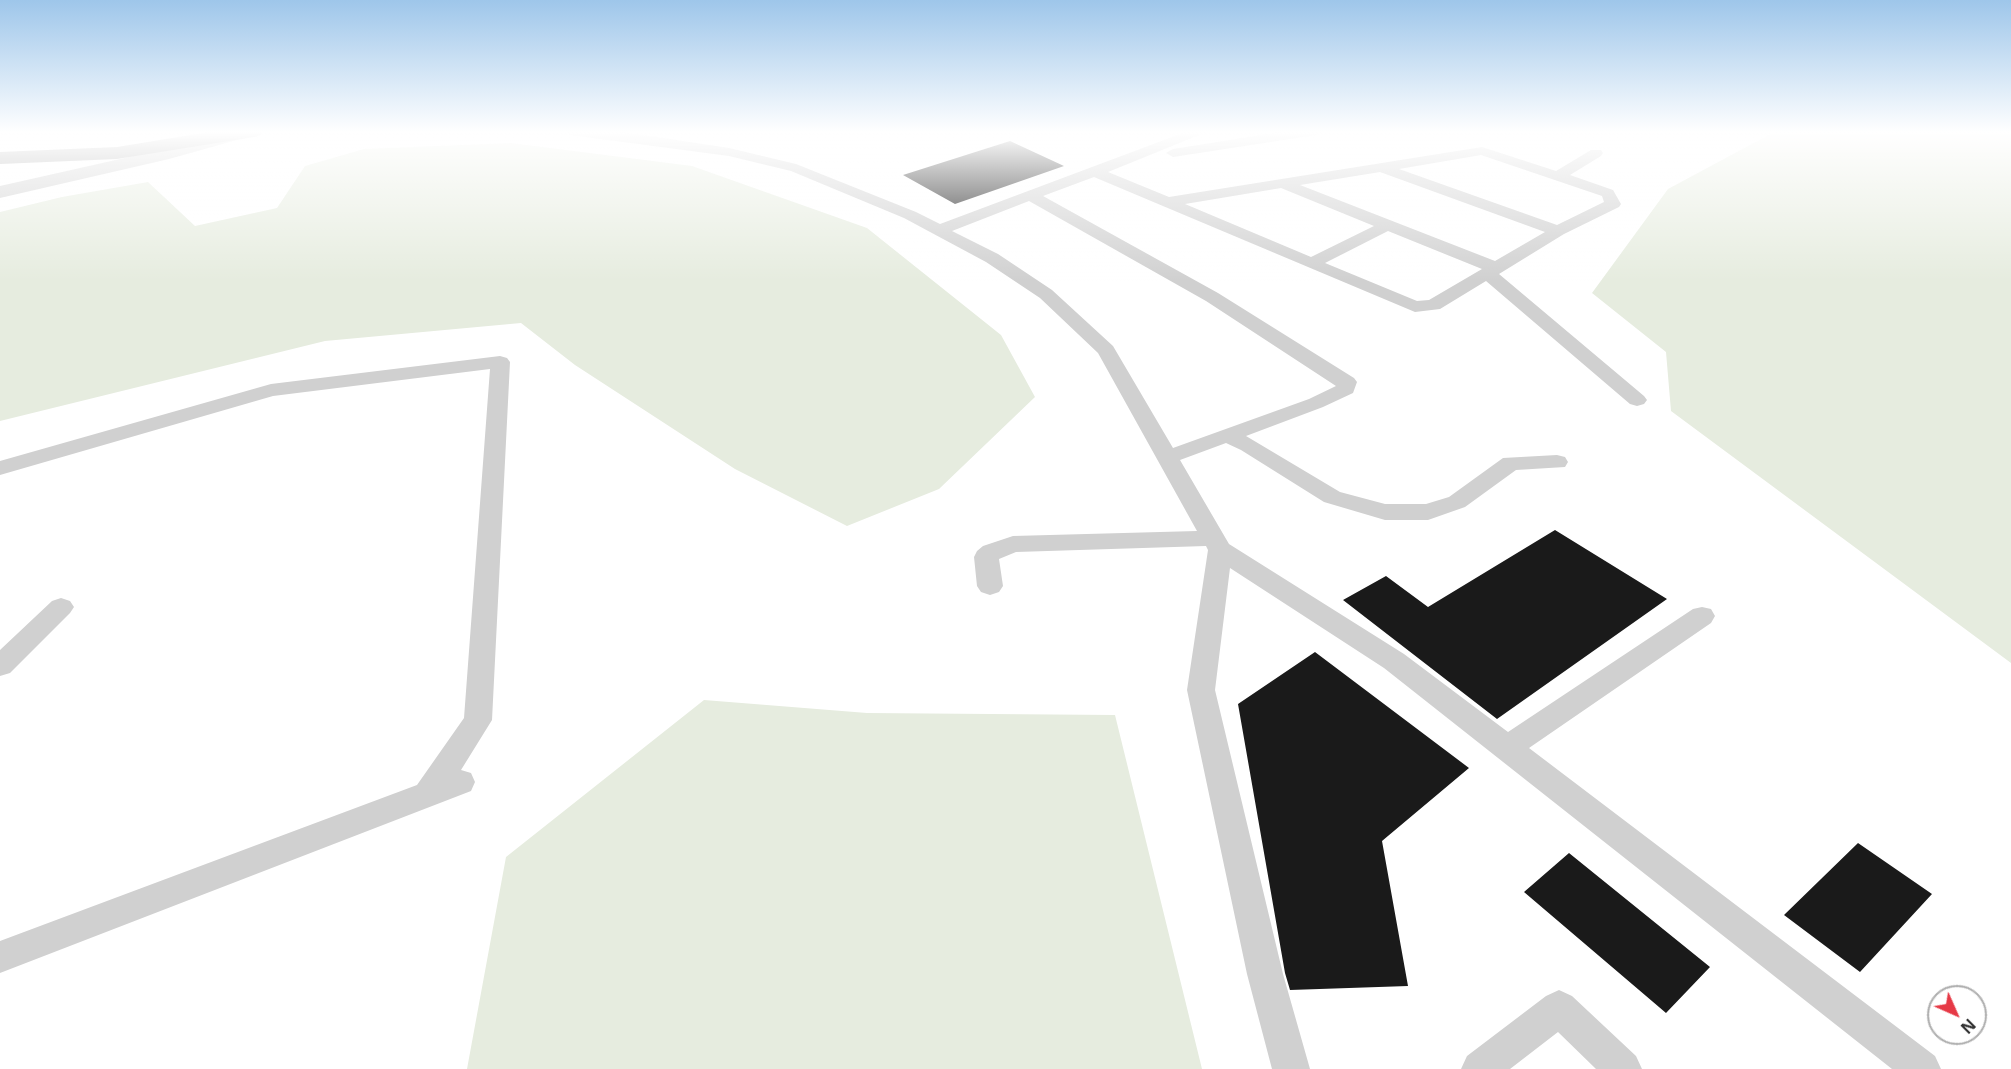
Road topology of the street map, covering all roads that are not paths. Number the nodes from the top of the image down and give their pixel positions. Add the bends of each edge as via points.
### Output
1 (49, 181) edge
2 (829, 181) edge
3 (1072, 181) edge
4 (1117, 181) edge
5 (1293, 181) edge
6 (1420, 181) edge
7 (1572, 181) edge
8 (1281, 183) junction
9 (0, 192) edge
10 (1031, 196) junction
11 (1168, 202) junction
12 (1388, 225) junction
13 (939, 230) junction
14 (1558, 231) junction
15 (1311, 262) junction
16 (1491, 270) junction
17 (1637, 400) dead end
18 (1227, 436) junction
19 (1168, 457) junction
20 (1557, 462) dead end
21 (0, 468) edge
22 (1216, 544) junction
23 (990, 586) dead end
24 (61, 607) dead end
25 (1702, 616) dead end
26 (0, 666) edge
27 (1507, 748) junction
28 (460, 782) dead end
29 (429, 792) junction
30 (0, 957) edge
31 (1291, 1069) edge
32 (1480, 1069) edge
33 (1623, 1069) edge
34 (1922, 1069) edge

1 - 9 street
2 - 13 street
3 - 10 street
4 - 11 street
5 - 8 street
6 - 14 street
7 - 14 street via 1608,193 1613,204
8 - 11 street
8 - 12 street
10 - 13 street
10 - 18 street via 1212,297 1347,382 1346,389 1316,403
11 - 15 street
12 - 15 street
12 - 16 street
13 - 19 street via 992,258 1046,294 1106,350
14 - 16 street
15 - 16 street via 1415,307 1434,305
16 - 17 street
18 - 19 street
18 - 20 street via 1332,497 1385,512 1428,512 1457,502 1510,463
19 - 22 street
21 - 29 street via 271,390 500,362 478,720
22 - 23 street via 1013,544 986,557
22 - 27 street via 1394,662
22 - 31 street via 1201,690 1264,974
24 - 26 street
25 - 27 street
27 - 34 street
28 - 29 street
29 - 30 street
32 - 33 street via 1559,1008

